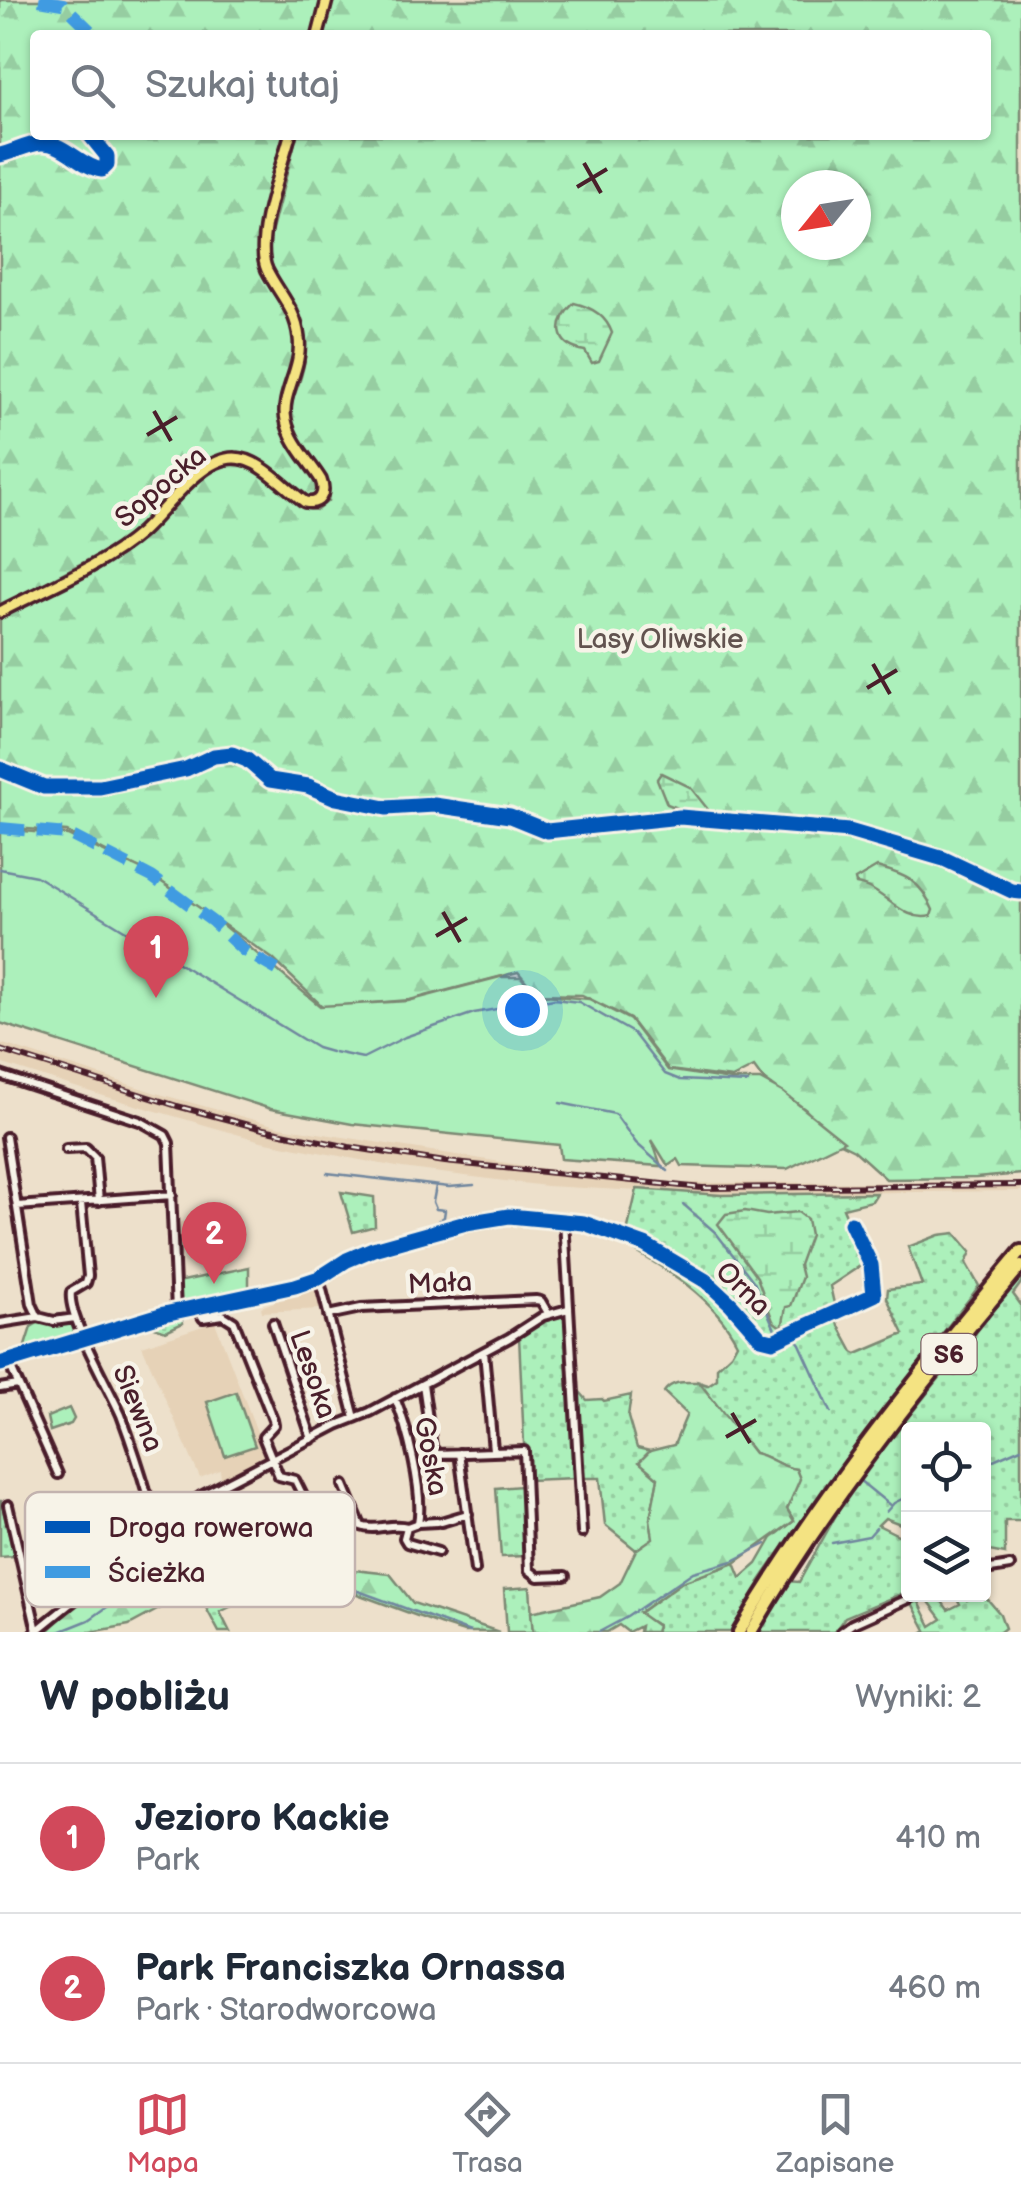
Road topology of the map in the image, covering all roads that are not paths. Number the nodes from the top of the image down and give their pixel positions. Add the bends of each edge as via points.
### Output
1 (327, 0) edge
2 (319, 30) edge
3 (289, 140) edge
4 (0, 612) edge
5 (0, 1075) edge
6 (6, 1137) dead end
7 (66, 1149) dead end
8 (172, 1195) junction
9 (98, 1201) junction
10 (81, 1203) junction
11 (17, 1206) junction
12 (564, 1220) junction
13 (851, 1223) dead end
14 (1021, 1250) edge
15 (1021, 1266) edge
16 (319, 1278) junction
17 (197, 1307) junction
18 (568, 1309) junction
19 (176, 1311) junction
20 (548, 1313) junction
21 (328, 1316) junction
22 (38, 1318) junction
23 (76, 1318) junction
24 (0, 1323) edge
25 (273, 1323) dead end
26 (84, 1337) junction
27 (484, 1352) junction
28 (4, 1363) edge
29 (423, 1383) junction
30 (18, 1384) junction
31 (0, 1388) edge
32 (396, 1398) junction
33 (355, 1418) junction
34 (312, 1438) junction
35 (493, 1450) junction
36 (459, 1453) junction
37 (273, 1461) junction
38 (58, 1474) dead end
39 (344, 1485) dead end
40 (146, 1492) edge
41 (209, 1492) edge
42 (301, 1492) edge
43 (347, 1492) edge
44 (8, 1505) dead end
45 (355, 1513) edge
46 (468, 1514) junction
47 (418, 1523) junction
48 (407, 1527) junction
49 (582, 1533) dead end
50 (438, 1552) dead end
51 (1010, 1566) dead end
52 (991, 1569) edge
53 (475, 1570) dead end
54 (564, 1576) dead end
55 (25, 1582) edge
56 (901, 1602) edge
57 (63, 1607) edge
58 (36, 1631) edge
59 (739, 1632) edge
60 (751, 1632) edge
61 (841, 1632) edge

1 - 2 main road
3 - 4 main road, Sopocka via 262,247 299,335 286,424 321,480 320,498 306,502 253,464 222,460 120,548
5 - 8 street via 166,1135
6 - 11 street
7 - 9 street via 86,1148 95,1157
8 - 9 street
8 - 19 street
9 - 10 street
10 - 11 street
10 - 23 street via 88,1276 70,1295
11 - 22 street
12 - 13 street, Orna via 646,1245 706,1281 768,1342 874,1294 872,1264
12 - 16 street via 509,1216 466,1223 373,1250
12 - 18 street
14 - 59 highway, S6 via 840,1478
15 - 60 highway, S6 via 877,1442
16 - 17 street
16 - 21 street
17 - 19 street
17 - 37 street via 203,1318 222,1314 236,1326 274,1420 263,1437
18 - 20 street
18 - 49 street
19 - 26 street
20 - 21 street, Mała via 536,1300 361,1308
20 - 27 street
21 - 33 street
22 - 23 street
22 - 24 street
23 - 26 street, Siewna
25 - 34 street, Lesoka
26 - 28 street
26 - 40 street, Siewna
27 - 29 street
27 - 35 street
28 - 30 street
29 - 32 street
29 - 36 street via 434,1451
30 - 31 street
30 - 38 street
32 - 33 street
32 - 47 street, Goska
33 - 34 street
34 - 37 street
35 - 36 street
35 - 54 street via 525,1454 529,1570 538,1577
36 - 46 street
37 - 41 street
37 - 42 street via 281,1478 295,1480
39 - 43 street, Goska
44 - 55 street
45 - 48 street, Goska via 360,1526
46 - 47 street, Goska
46 - 53 street
47 - 48 street, Goska
48 - 50 street, Goska via 407,1543
51 - 52 street
56 - 61 street
57 - 58 street

